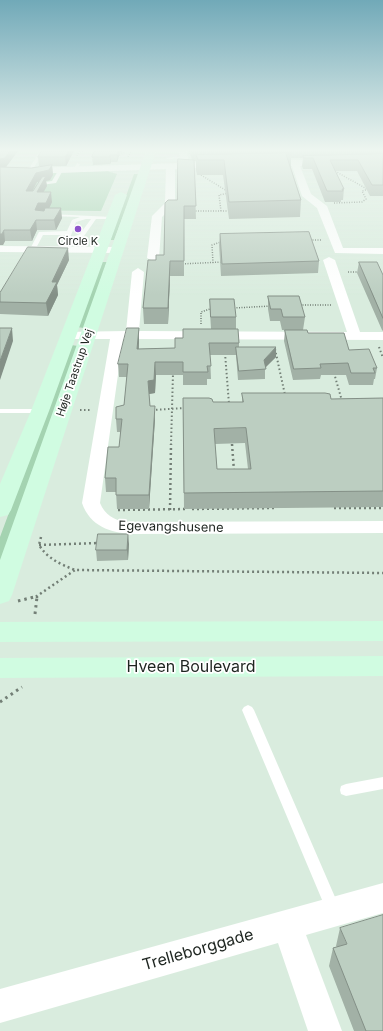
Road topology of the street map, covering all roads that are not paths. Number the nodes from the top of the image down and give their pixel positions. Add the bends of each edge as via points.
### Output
1 (119, 199) edge
2 (131, 199) edge
3 (170, 199) edge
4 (311, 199) edge
5 (43, 215) edge
6 (88, 218) junction
7 (95, 218) junction
8 (112, 218) junction
9 (61, 220) edge
10 (68, 233) junction
11 (64, 245) junction
12 (0, 249) edge
13 (33, 249) junction
14 (108, 250) junction
15 (383, 251) edge
16 (153, 258) edge
17 (329, 260) dead end
18 (138, 272) dead end
19 (79, 335) junction
20 (125, 336) junction
21 (355, 336) junction
22 (383, 336) edge
23 (0, 411) edge
24 (40, 411) junction
25 (0, 510) edge
26 (381, 527) edge
27 (0, 595) edge
28 (383, 631) edge
29 (0, 632) edge
30 (383, 666) edge
31 (0, 668) edge
32 (248, 710) dead end
33 (383, 783) edge
34 (346, 790) dead end
35 (383, 898) edge
36 (334, 912) junction
37 (287, 924) junction
38 (0, 1006) edge
39 (325, 1031) edge

1 - 8 street, Høje Taastrup Vej
2 - 14 street, Høje Taastrup Vej
3 - 16 street via 170,204 157,216
4 - 15 street via 322,206 339,251
5 - 6 lane
6 - 7 lane
6 - 9 lane
6 - 10 lane via 74,221
7 - 8 lane
7 - 11 lane via 82,235
8 - 14 street, Høje Taastrup Vej
10 - 11 lane
10 - 13 lane via 41,233
11 - 13 street
11 - 14 street
12 - 13 street
14 - 19 street, Høje Taastrup Vej
17 - 21 street
18 - 20 street, Egevangshusene
19 - 20 street
19 - 24 street, Høje Taastrup Vej
19 - 27 street, Høje Taastrup Vej
20 - 21 street
20 - 26 street, Egevangshusene via 104,410 91,503 94,513 105,522 120,528 170,528 238,518
21 - 22 street
23 - 24 lane
24 - 25 street, Høje Taastrup Vej
28 - 29 street
30 - 31 street, Hveen Boulevard
32 - 36 lane
33 - 34 lane
35 - 36 street, Trelleborggade
36 - 37 street, Trelleborggade
37 - 38 street, Trelleborggade
37 - 39 street

